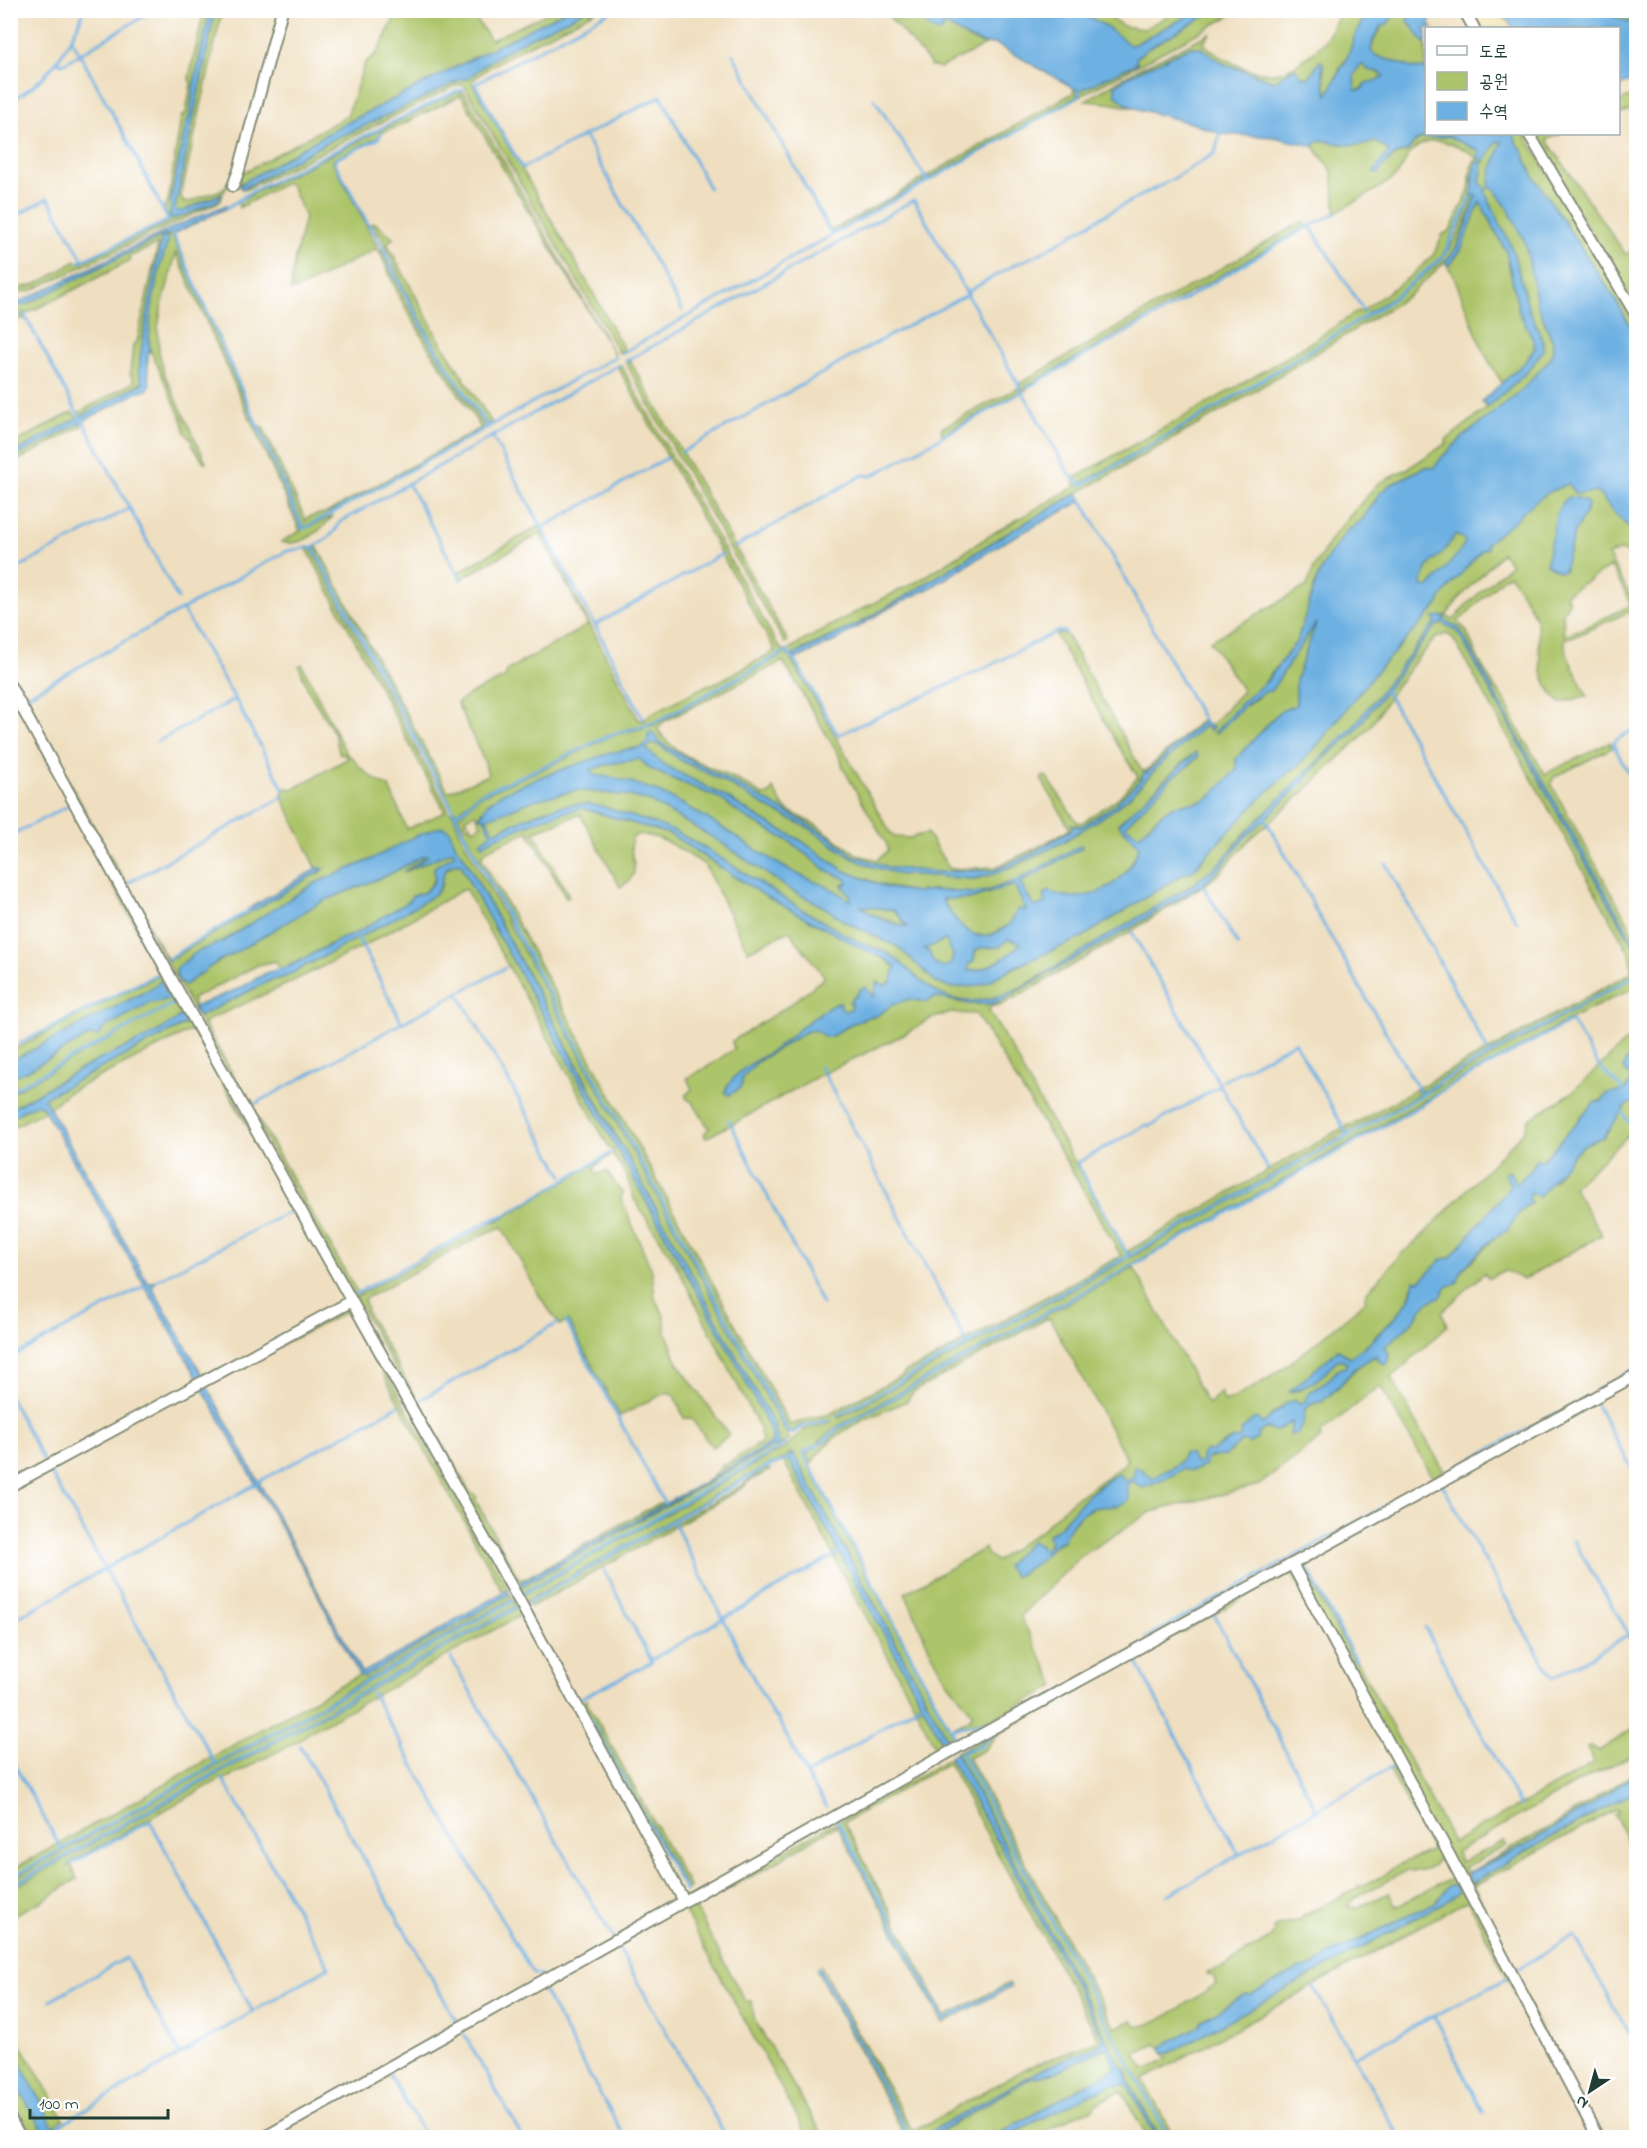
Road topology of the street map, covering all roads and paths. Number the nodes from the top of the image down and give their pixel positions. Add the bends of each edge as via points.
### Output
1 (282, 10) edge
2 (1464, 10) edge
3 (1473, 27) edge
4 (1530, 135) edge
5 (233, 186) dead end
6 (1636, 315) edge
7 (10, 686) edge
8 (352, 1301) junction
9 (1636, 1375) edge
10 (10, 1486) edge
11 (1292, 1564) junction
12 (684, 1901) junction
13 (10, 2120) edge
14 (21, 2138) edge
15 (263, 2138) edge
16 (1598, 2138) edge

1 - 5 street
2 - 3 street
4 - 6 street
7 - 8 street
8 - 10 street
8 - 12 street
9 - 11 street
11 - 12 street
11 - 16 street
12 - 15 street
13 - 14 street

